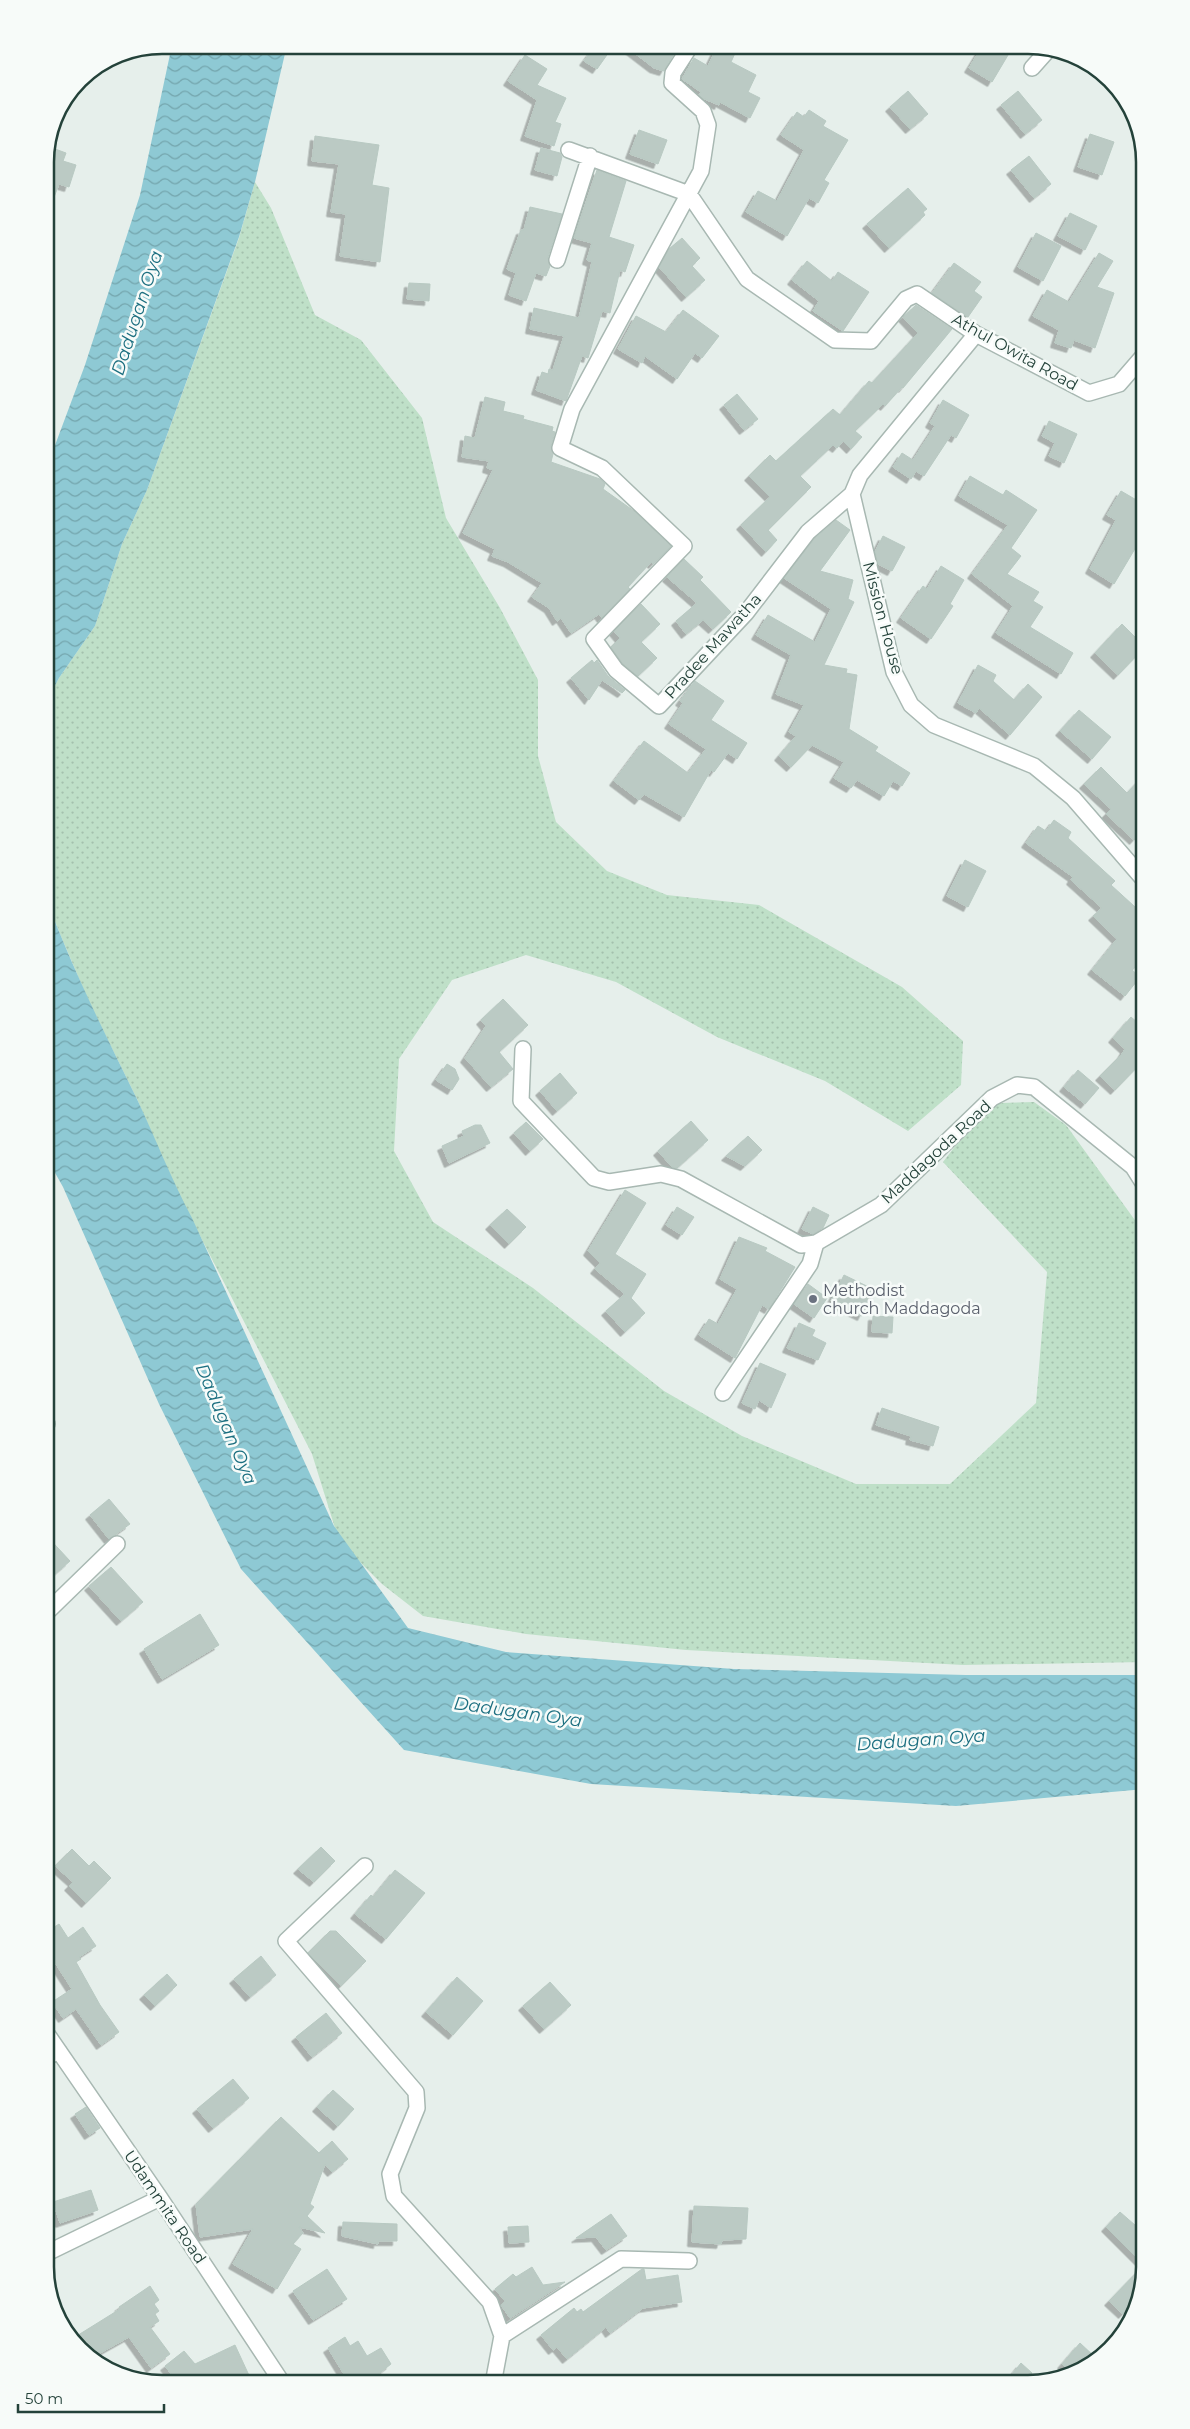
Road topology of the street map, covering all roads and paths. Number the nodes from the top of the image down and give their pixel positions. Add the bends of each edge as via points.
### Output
1 (685, 54) edge
2 (1043, 55) edge
3 (1032, 68) dead end
4 (568, 150) dead end
5 (590, 156) junction
6 (689, 194) junction
7 (557, 260) dead end
8 (976, 334) junction
9 (1136, 364) edge
10 (852, 494) junction
11 (1136, 870) edge
12 (523, 1049) dead end
13 (1136, 1172) edge
14 (816, 1243) junction
15 (723, 1393) dead end
16 (117, 1544) dead end
17 (54, 1605) edge
18 (366, 1866) dead end
19 (54, 2044) edge
20 (59, 2051) junction
21 (54, 2054) edge
22 (160, 2198) junction
23 (54, 2250) edge
24 (689, 2261) dead end
25 (502, 2336) junction
26 (277, 2375) edge
27 (496, 2375) edge

1 - 6 street via 673,73 672,83 703,111 708,126 701,171
2 - 3 street
4 - 5 street
5 - 6 street
5 - 7 street
6 - 8 street, Athul Owita Road via 747,279 835,340 871,341 906,299 917,294
6 - 10 street, Pradee Mawatha via 572,409 560,448 602,468 684,546 594,639 616,670 659,706 746,613 808,532
8 - 9 street, Athul Owita Road via 1089,393 1118,384
8 - 10 street via 860,475
10 - 11 street, Mission House via 894,672 911,705 934,725 1034,766 1073,798
12 - 14 street via 521,1101 594,1178 609,1182 661,1174 681,1179 800,1245
13 - 14 street, Maddagoda Road via 1034,1087 1017,1085 992,1098 881,1205
14 - 15 street via 810,1264
16 - 17 street
18 - 25 street via 286,1941 416,2092 417,2108 390,2174 394,2196 490,2302
19 - 20 street, Udammita Road
20 - 21 street
20 - 22 street, Udammita Road
22 - 23 street
22 - 26 street, Udammita Road
24 - 25 street via 621,2259
25 - 27 street

